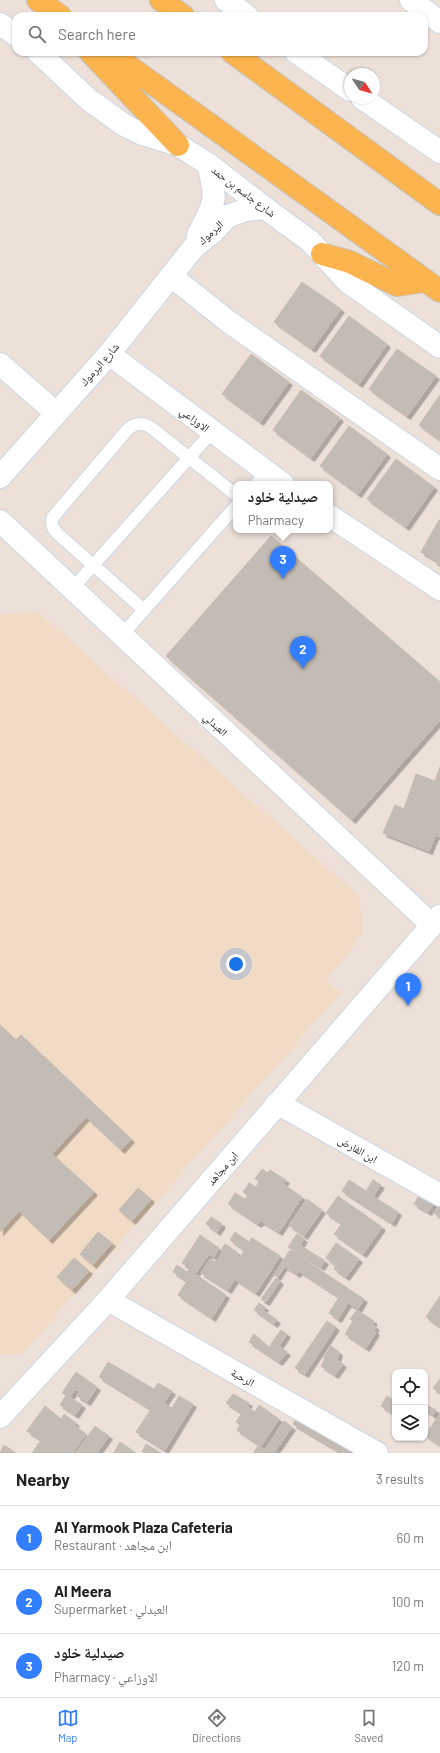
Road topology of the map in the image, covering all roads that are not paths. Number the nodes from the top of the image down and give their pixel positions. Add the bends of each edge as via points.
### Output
1 (38, 0) edge
2 (161, 0) edge
3 (226, 0) edge
4 (411, 0) edge
5 (54, 12) edge
6 (178, 12) edge
7 (242, 12) edge
8 (427, 12) edge
9 (428, 13) edge
10 (440, 22) edge
11 (0, 24) edge
12 (12, 32) edge
13 (43, 56) edge
14 (94, 56) edge
15 (115, 56) edge
16 (238, 56) edge
17 (302, 56) edge
18 (344, 86) edge
19 (371, 104) edge
20 (178, 144) junction
21 (440, 152) edge
22 (208, 164) junction
23 (434, 198) edge
24 (265, 208) junction
25 (194, 247) junction
26 (322, 254) junction
27 (171, 276) junction
28 (432, 286) edge
29 (440, 347) edge
30 (109, 354) junction
31 (0, 364) edge
32 (56, 413) junction
33 (212, 432) junction
34 (189, 457) junction
35 (440, 470) edge
36 (0, 477) edge
37 (268, 480) edge
38 (233, 493) edge
39 (233, 509) edge
40 (333, 518) edge
41 (0, 521) edge
42 (93, 565) junction
43 (72, 589) junction
44 (440, 589) edge
45 (144, 610) junction
46 (121, 636) junction
47 (436, 921) edge
48 (277, 1103) junction
49 (440, 1195) edge
50 (108, 1300) junction
51 (9, 1399) edge
52 (0, 1417) edge
53 (377, 1453) edge

1 - 5 main road
2 - 6 main road
3 - 7 street
4 - 8 street
9 - 10 street
11 - 12 street
13 - 20 street, شارع جاسم بن حمد via 88,100 124,125
14 - 20 main road
15 - 28 main road
16 - 23 main road
17 - 18 street
19 - 21 street
20 - 22 street, شارع جاسم بن حمد
22 - 24 street, شارع جاسم بن حمد
22 - 25 street, اليرموك via 214,200
24 - 25 street, اليرموك via 246,210 228,216
24 - 26 street, شارع جاسم بن حمد via 310,241
25 - 27 street, شارع اليرموك
26 - 28 main road via 360,266 386,281
26 - 29 street, شارع جاسم بن حمد via 348,282
27 - 30 street, شارع اليرموك
27 - 35 street via 229,322
30 - 32 street, شارع اليرموك
30 - 33 street, الاوزاعي
31 - 32 street
32 - 36 street, شارع اليرموك
33 - 34 lane
33 - 37 street, الاوزاعي
34 - 38 lane
34 - 42 lane
34 - 42 lane via 148,425 134,424 128,429 53,517 53,529
39 - 45 lane
40 - 44 street
41 - 43 street, العبدلي
42 - 43 lane
42 - 45 lane
43 - 46 street, العبدلي
45 - 46 lane
46 - 47 street, العبدلي
47 - 48 street, ابن مجاهد
48 - 49 street, ابن الفارض
48 - 50 street, ابن مجاهد
50 - 51 street, ابن مجاهد
50 - 53 street, الرحبة
51 - 52 street, ابن مجاهد

